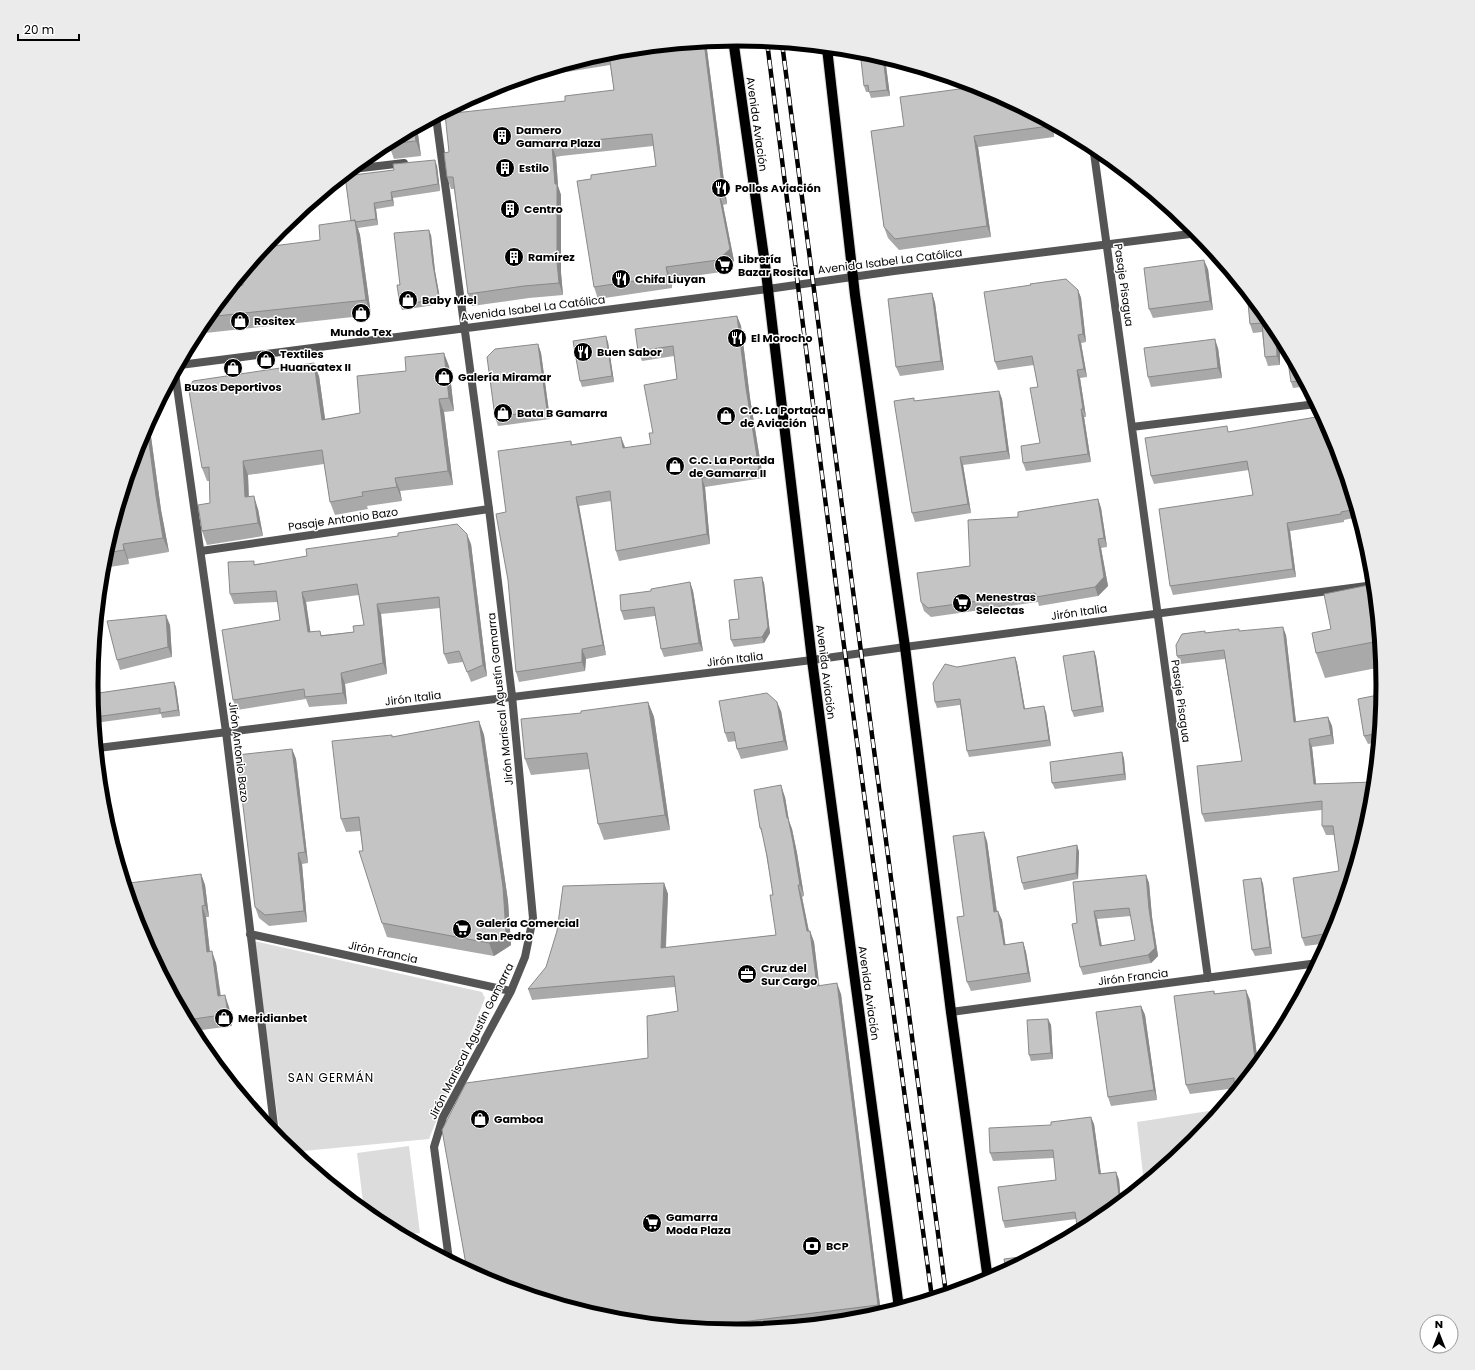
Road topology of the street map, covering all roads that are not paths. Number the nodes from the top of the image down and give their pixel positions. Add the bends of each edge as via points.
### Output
1 (734, 46) edge
2 (827, 52) edge
3 (436, 122) edge
4 (1095, 156) edge
5 (412, 162) edge
6 (363, 168) edge
7 (1190, 234) edge
8 (1107, 244) junction
9 (853, 276) junction
10 (768, 289) junction
11 (464, 328) junction
12 (184, 364) edge
13 (176, 380) edge
14 (1312, 404) edge
15 (1132, 427) junction
16 (489, 509) junction
17 (201, 551) junction
18 (1368, 586) edge
19 (1158, 613) junction
20 (905, 647) junction
21 (812, 660) junction
22 (512, 696) junction
23 (226, 732) junction
24 (102, 748) edge
25 (250, 934) junction
26 (1313, 964) edge
27 (1208, 978) junction
28 (511, 991) junction
29 (951, 1012) junction
30 (274, 1124) edge
31 (448, 1254) edge
32 (987, 1273) edge
33 (898, 1303) edge

1 - 10 main road, Avenida Aviación
2 - 9 main road
3 - 11 street, Jirón Mariscal Agustín Gamarra via 438,159
4 - 8 street, Pasaje Pisagua
5 - 6 street
7 - 8 street, Avenida Isabel La Católica
8 - 9 street, Avenida Isabel La Católica
8 - 15 street, Pasaje Pisagua
9 - 10 street, Avenida Isabel La Católica
9 - 20 main road
10 - 11 street, Avenida Isabel La Católica
10 - 21 main road, Avenida Aviación
11 - 12 street, Avenida Isabel La Católica
11 - 16 street, Jirón Mariscal Agustín Gamarra
13 - 17 street, Jirón Antonio Bazo
14 - 15 street
15 - 19 street, Pasaje Pisagua
16 - 17 street, Pasaje Antonio Bazo
16 - 22 street, Jirón Mariscal Agustín Gamarra
17 - 23 street, Jirón Antonio Bazo
18 - 19 street, Jirón Italia
19 - 20 street, Jirón Italia
19 - 27 street, Pasaje Pisagua
20 - 21 street, Jirón Italia
20 - 29 main road
21 - 22 street, Jirón Italia
21 - 33 main road, Avenida Aviación
22 - 23 street, Jirón Italia
22 - 28 street, Jirón Mariscal Agustín Gamarra via 533,918 525,957
23 - 24 street, Jirón Italia
23 - 25 street, Jirón Antonio Bazo
25 - 28 street, Jirón Francia
25 - 30 street, Jirón Antonio Bazo
26 - 27 street, Jirón Francia
27 - 29 street, Jirón Francia
28 - 31 street, Jirón Mariscal Agustín Gamarra via 443,1117 434,1147
29 - 32 main road

